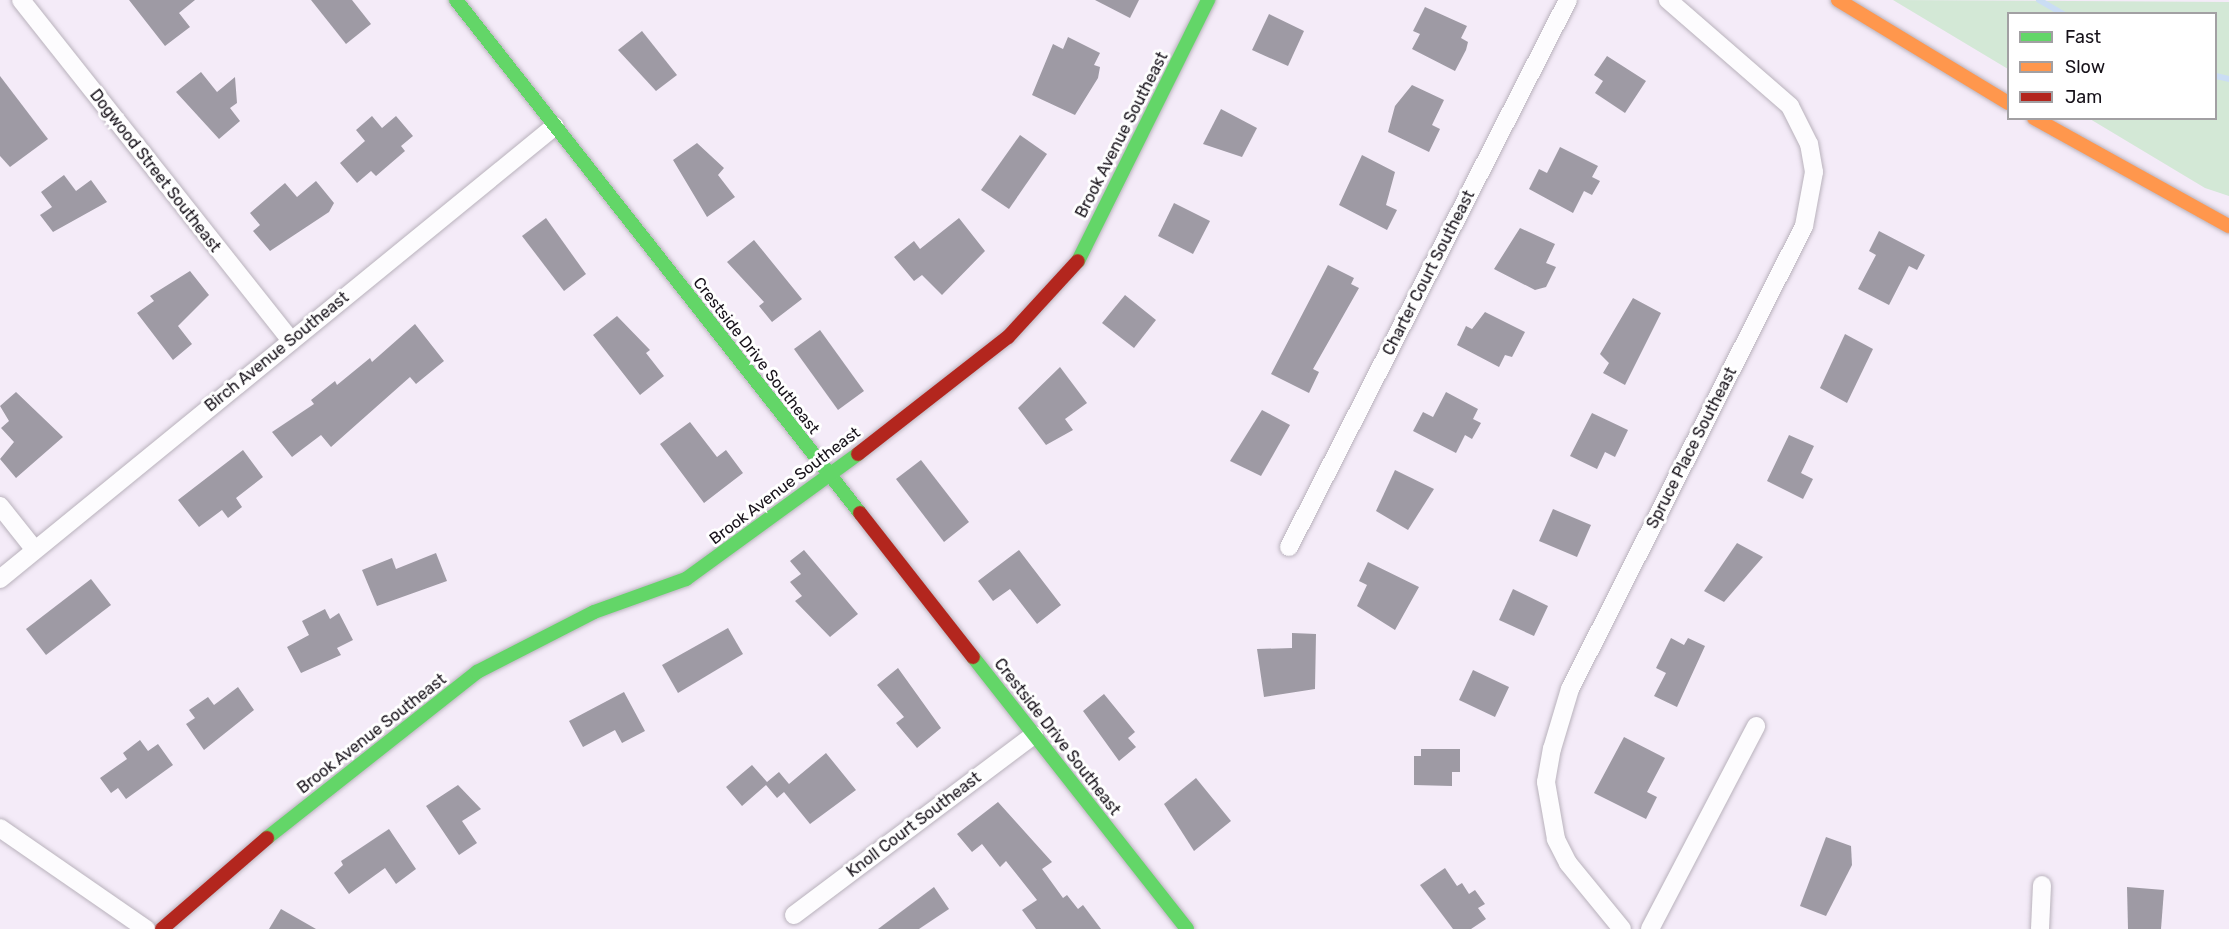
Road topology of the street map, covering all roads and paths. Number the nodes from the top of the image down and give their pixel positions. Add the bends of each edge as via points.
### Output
1 (21, 0) edge
2 (456, 0) edge
3 (1208, 0) edge
4 (1568, 0) edge
5 (1668, 0) edge
6 (1838, 0) edge
7 (2007, 102) edge
8 (2038, 120) edge
9 (555, 126) junction
10 (2229, 226) edge
11 (291, 341) junction
12 (829, 475) junction
13 (0, 506) edge
14 (1289, 547) dead end
15 (35, 550) junction
16 (0, 579) edge
17 (1756, 726) dead end
18 (1034, 735) junction
19 (0, 828) edge
20 (2042, 885) dead end
21 (794, 915) dead end
22 (146, 929) edge
23 (162, 929) edge
24 (1187, 929) edge
25 (1622, 929) edge
26 (1650, 929) edge
27 (2040, 929) edge

1 - 11 street, Dogwood Street Southeast
2 - 9 street, Crestside Drive Southeast
3 - 12 street, Brook Avenue Southeast via 1073,271 1008,337
4 - 14 street, Charter Court Southeast
5 - 25 street, Spruce Place Southeast via 1790,106 1809,144 1814,179 1804,226 1570,689 1552,749 1546,782 1556,839
6 - 7 street
8 - 10 street
9 - 11 street, Birch Avenue Southeast
9 - 12 street, Crestside Drive Southeast
11 - 15 street, Birch Avenue Southeast
12 - 18 street, Crestside Drive Southeast
12 - 23 street, Brook Avenue Southeast via 686,579 594,612 477,672 292,817
13 - 15 street
15 - 16 street, Birch Avenue Southeast
17 - 26 street
18 - 21 street, Knoll Court Southeast
18 - 24 street, Crestside Drive Southeast
19 - 22 street
20 - 27 street

